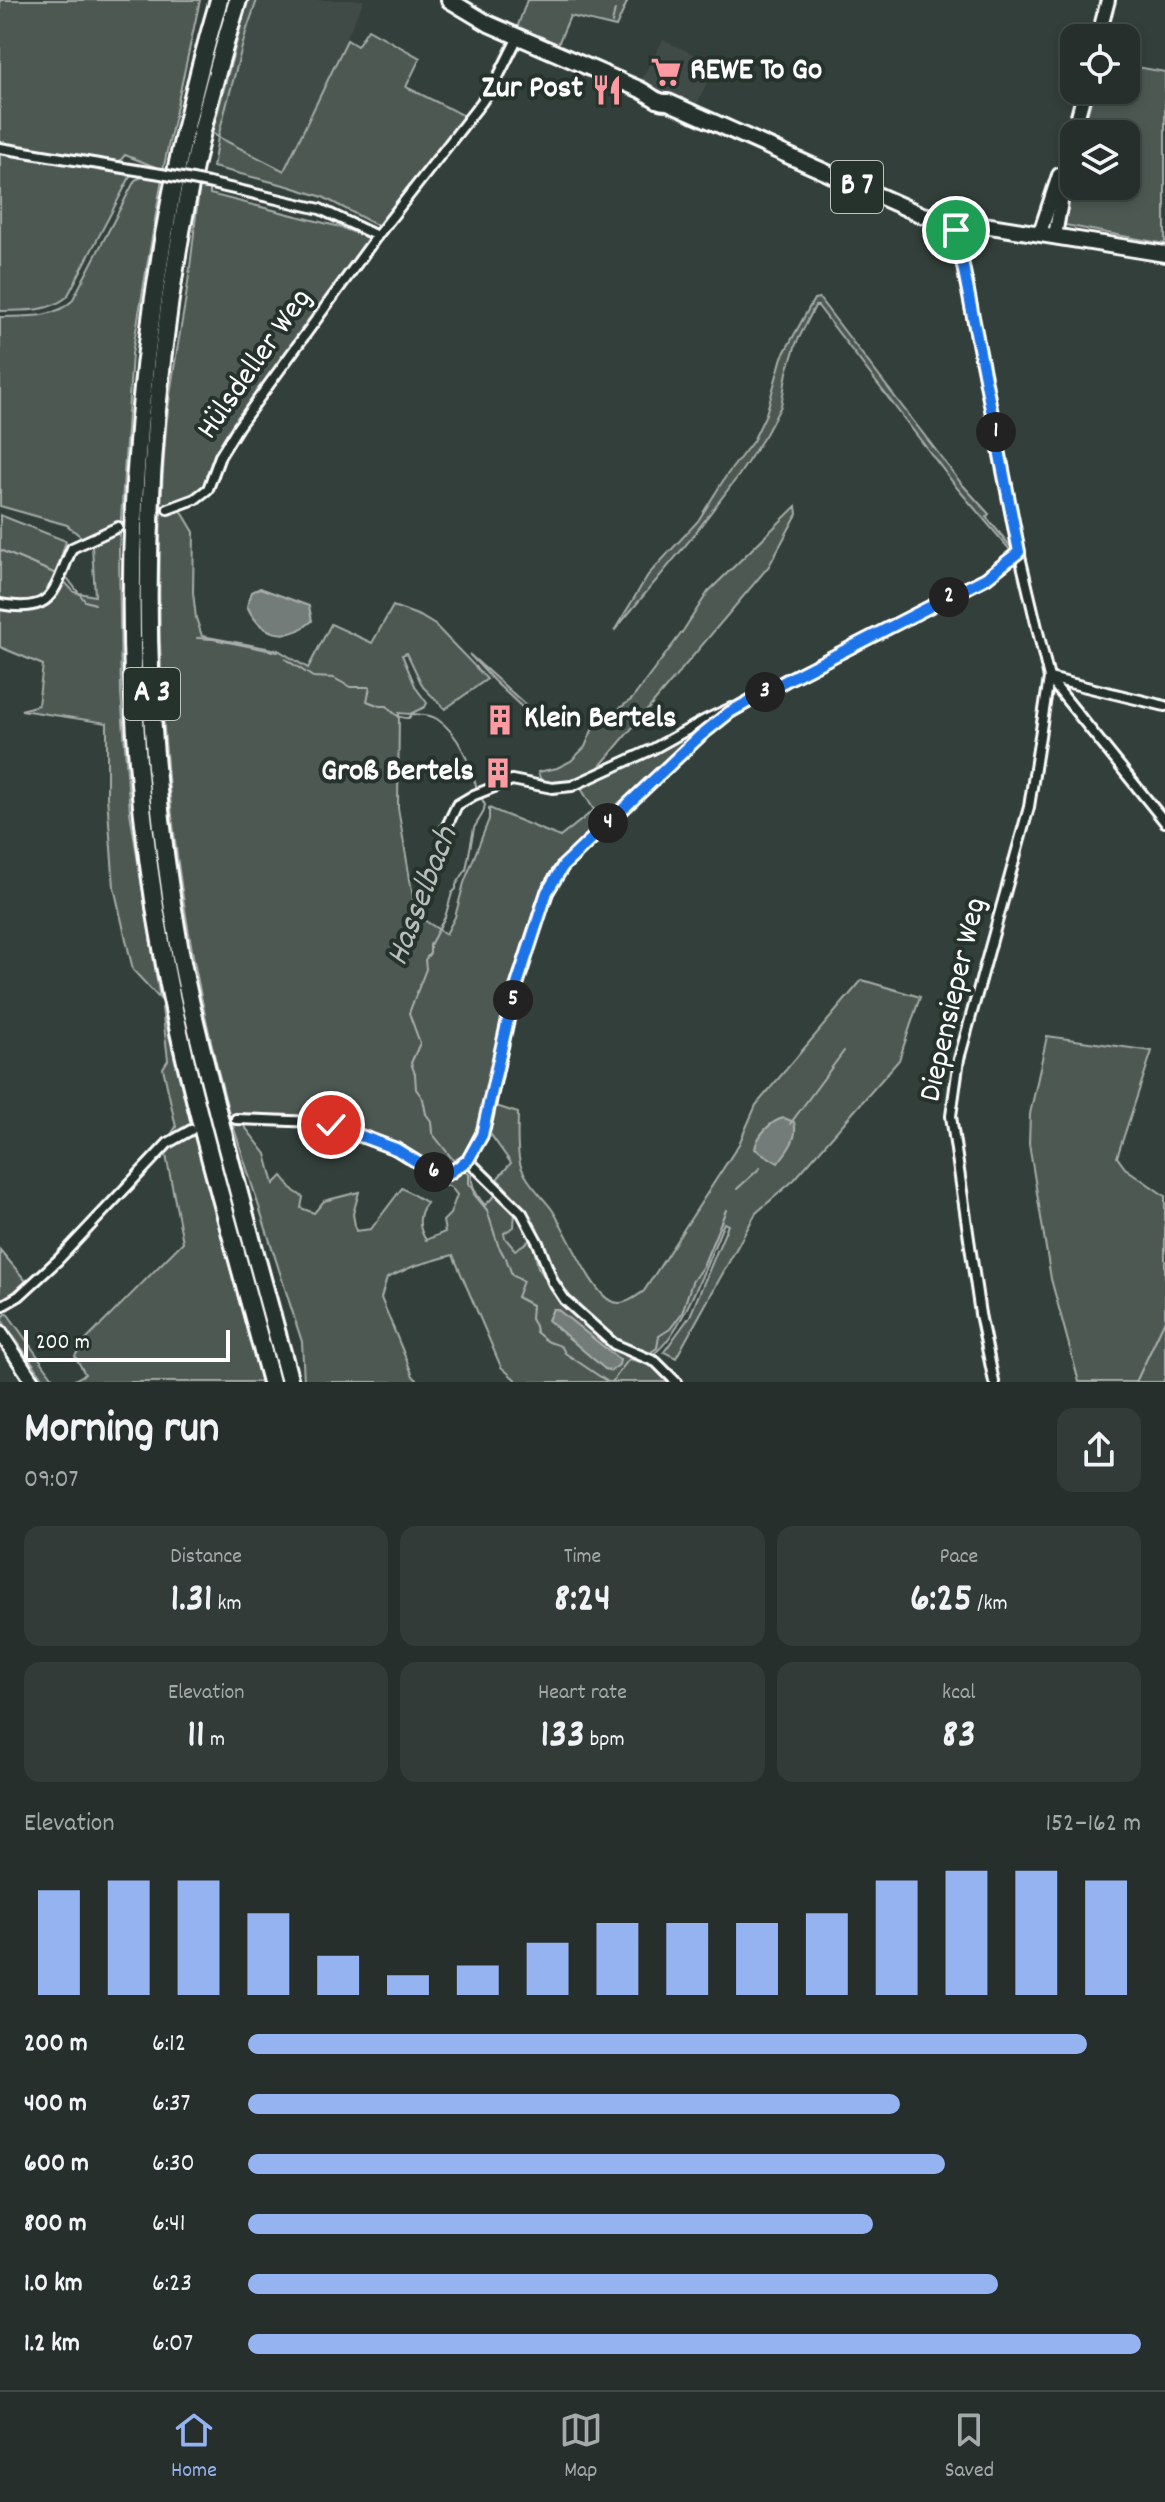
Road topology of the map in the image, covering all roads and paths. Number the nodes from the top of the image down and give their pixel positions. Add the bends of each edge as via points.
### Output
1 (208, 0) edge
2 (219, 0) edge
3 (238, 0) edge
4 (449, 0) edge
5 (1108, 0) edge
6 (1102, 24) edge
7 (518, 37) junction
8 (204, 51) junction
9 (0, 148) edge
10 (1060, 186) edge
11 (957, 221) junction
12 (1048, 234) junction
13 (377, 236) junction
14 (1165, 254) edge
15 (168, 509) dead end
16 (118, 527) dead end
17 (1019, 552) junction
18 (0, 604) edge
19 (1049, 678) junction
20 (739, 706) junction
21 (1165, 706) edge
22 (1165, 822) edge
23 (446, 828) dead end
24 (236, 1119) dead end
25 (191, 1130) dead end
26 (466, 1162) junction
27 (0, 1307) edge
28 (0, 1332) edge
29 (33, 1382) edge
30 (271, 1382) edge
31 (290, 1382) edge
32 (676, 1382) edge
33 (994, 1382) edge

1 - 8 highway
2 - 8 highway, A 3
3 - 31 highway, A 3 via 202,131 162,359 149,569 152,708 163,837 182,960
4 - 7 main road, B 7
5 - 6 street
7 - 11 main road, B 7 via 665,96 668,102 910,210
7 - 13 street, Hülsdeller Weg via 476,111
8 - 30 highway, A 3 via 160,250 146,357 135,510 135,709 146,839 181,1042
9 - 13 street, bridge via 161,174 320,209
10 - 12 street
11 - 12 main road, B 7
11 - 17 street
12 - 14 main road, B 7
13 - 15 street, Hülsdeller Weg via 238,427 208,489
16 - 18 street via 72,548 44,602 27,608
17 - 19 street
17 - 20 street via 986,578
19 - 21 street
19 - 22 street
19 - 33 street, Diepensieper Weg via 1029,807 951,1105
20 - 23 street via 572,786 517,780 478,793 454,808
20 - 26 street via 572,856 551,883 513,997 486,1124
24 - 26 street via 331,1125 396,1149 441,1174
25 - 27 street via 168,1143 58,1260
26 - 32 street via 522,1213 565,1300 614,1344 656,1362
28 - 29 street

